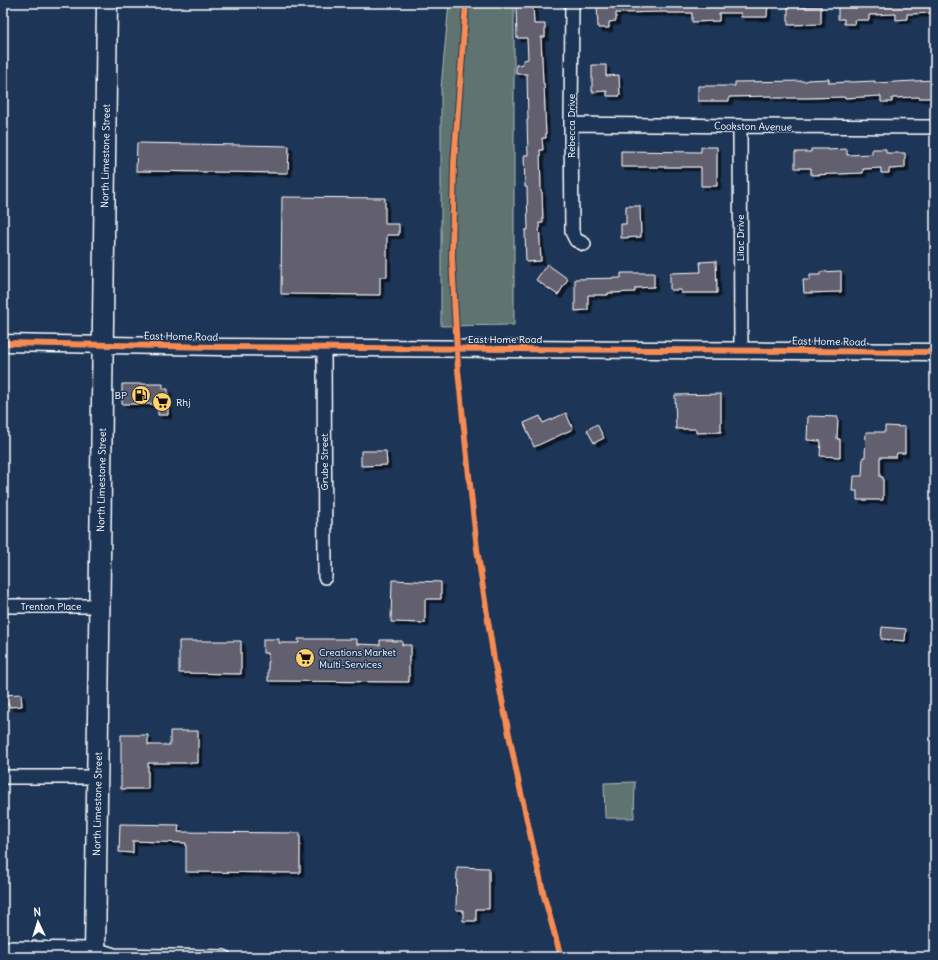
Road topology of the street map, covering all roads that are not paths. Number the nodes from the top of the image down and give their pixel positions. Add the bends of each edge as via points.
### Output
1 (107, 3) edge
2 (572, 3) edge
3 (571, 124) junction
4 (740, 126) junction
5 (935, 127) edge
6 (584, 244) dead end
7 (3, 343) edge
8 (103, 345) junction
9 (324, 347) junction
10 (741, 350) junction
11 (935, 352) edge
12 (325, 577) dead end
13 (3, 606) edge
14 (99, 606) junction
15 (3, 777) edge
16 (97, 777) junction
17 (3, 948) edge
18 (95, 953) edge
19 (224, 957) edge

1 - 8 main road, North Limestone Street
2 - 3 street, Rebecca Drive
3 - 4 street, Cookston Avenue
3 - 6 street, Rebecca Drive via 572,232 576,240
4 - 5 street, Cookston Avenue
4 - 10 street, Lilac Drive
7 - 8 street, East Home Road
8 - 9 street, East Home Road
8 - 14 main road, North Limestone Street
9 - 10 street, East Home Road
9 - 12 street, Grube Street
10 - 11 street, East Home Road
13 - 14 street, Trenton Place
14 - 16 main road, North Limestone Street
15 - 16 street
16 - 18 main road, North Limestone Street
17 - 18 street
18 - 19 street

